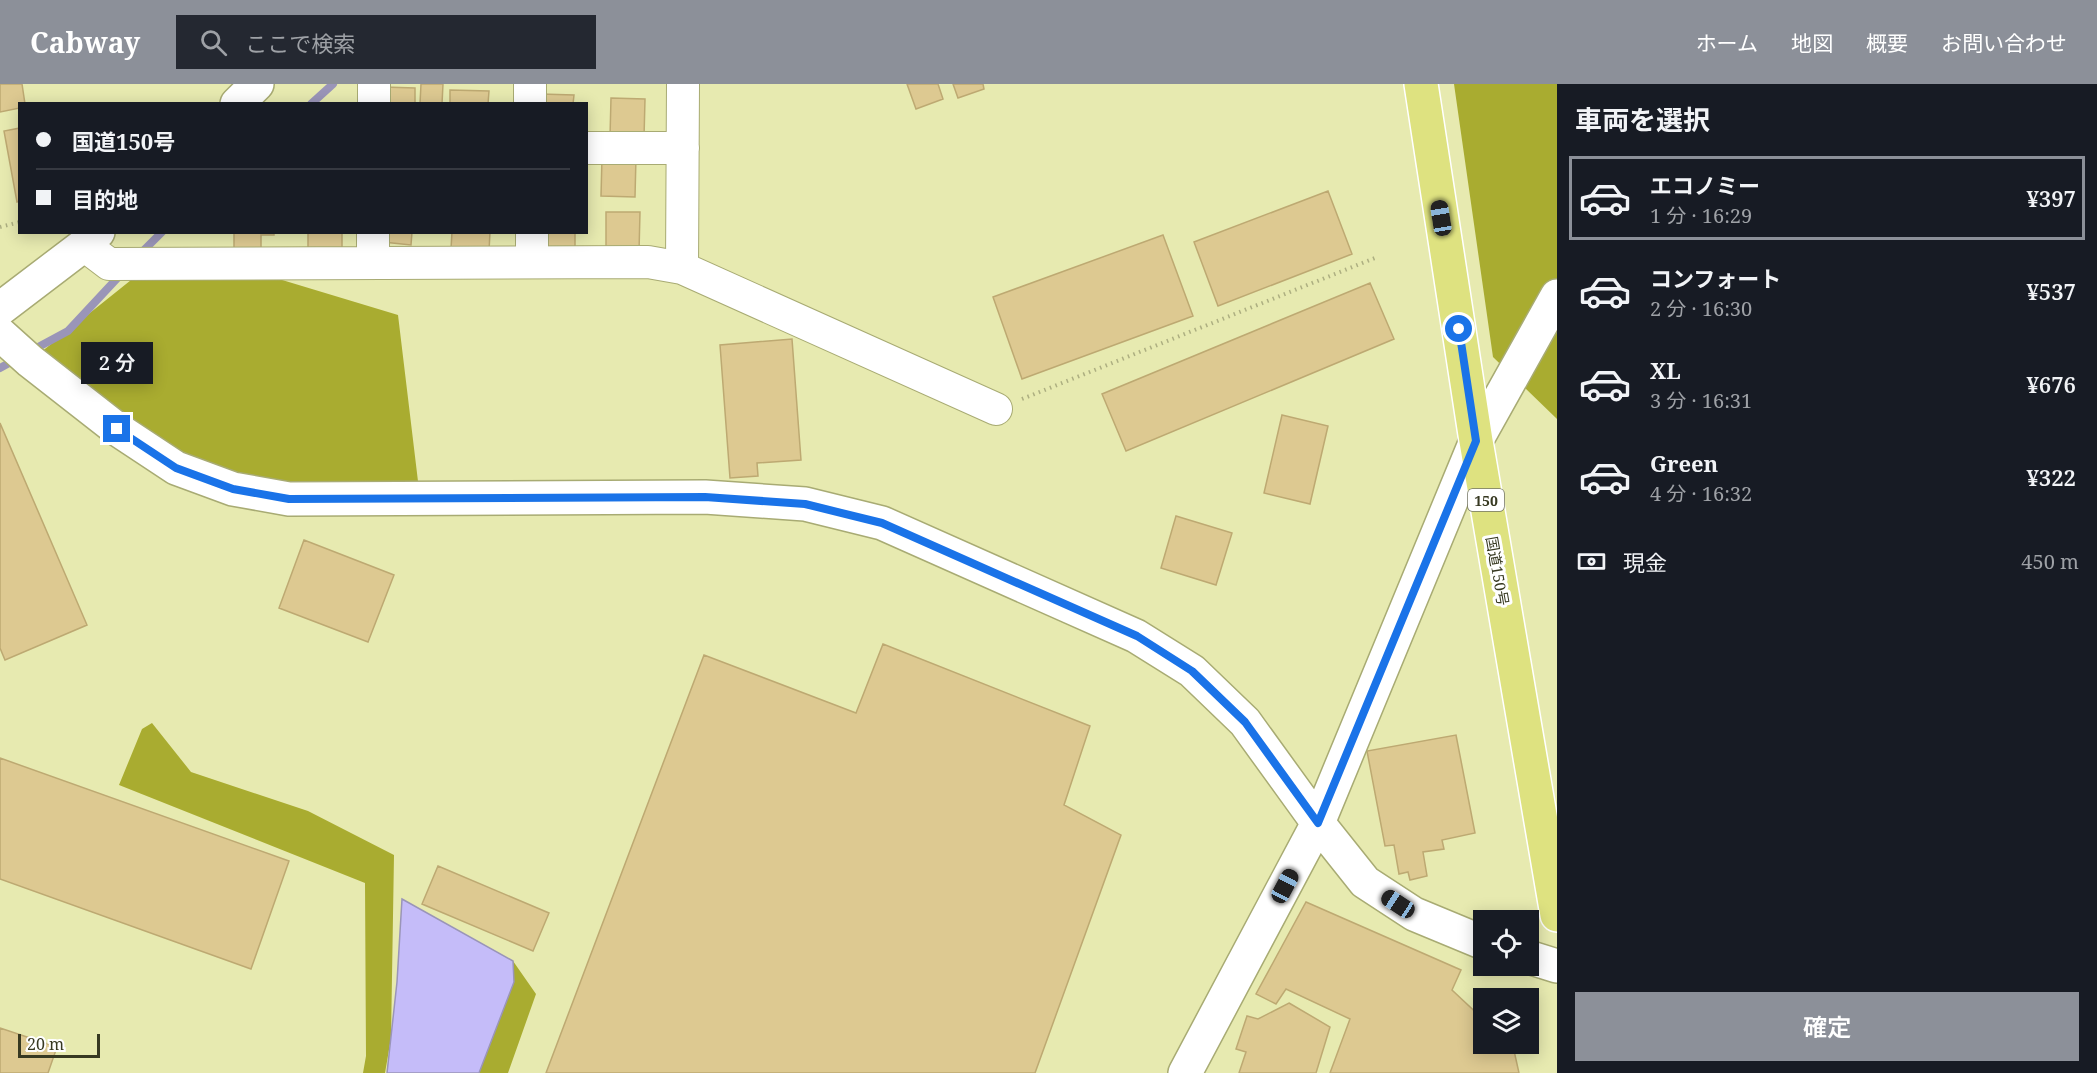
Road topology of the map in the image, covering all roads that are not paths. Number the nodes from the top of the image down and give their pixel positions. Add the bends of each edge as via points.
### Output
1 (257, 84) edge
2 (375, 84) edge
3 (530, 84) edge
4 (683, 84) edge
5 (1420, 84) edge
6 (239, 102) edge
7 (374, 102) edge
8 (530, 102) edge
9 (588, 148) edge
10 (683, 148) junction
11 (91, 239) edge
12 (532, 247) edge
13 (373, 248) edge
14 (682, 268) junction
15 (1557, 296) edge
16 (0, 309) edge
17 (0, 334) edge
18 (996, 409) road end
19 (1476, 441) junction
20 (1318, 823) junction
21 (1557, 915) edge
22 (1473, 938) edge
23 (1539, 960) edge
24 (1557, 966) edge
25 (1185, 1073) edge

1 - 6 street
2 - 7 street
3 - 8 street
4 - 10 street
5 - 19 highway, 国道150号 / 150
9 - 10 street
10 - 14 street
11 - 13 street via 110,264
11 - 16 street
12 - 13 street
12 - 14 street
14 - 18 street
15 - 19 street
17 - 20 street via 117,429 176,468 233,489 289,499 705,497 805,504 882,523 1137,636 1192,671 1245,722
19 - 20 street
19 - 21 highway, 国道150号 / 150
20 - 22 street via 1365,882 1414,914
20 - 25 street
23 - 24 street

